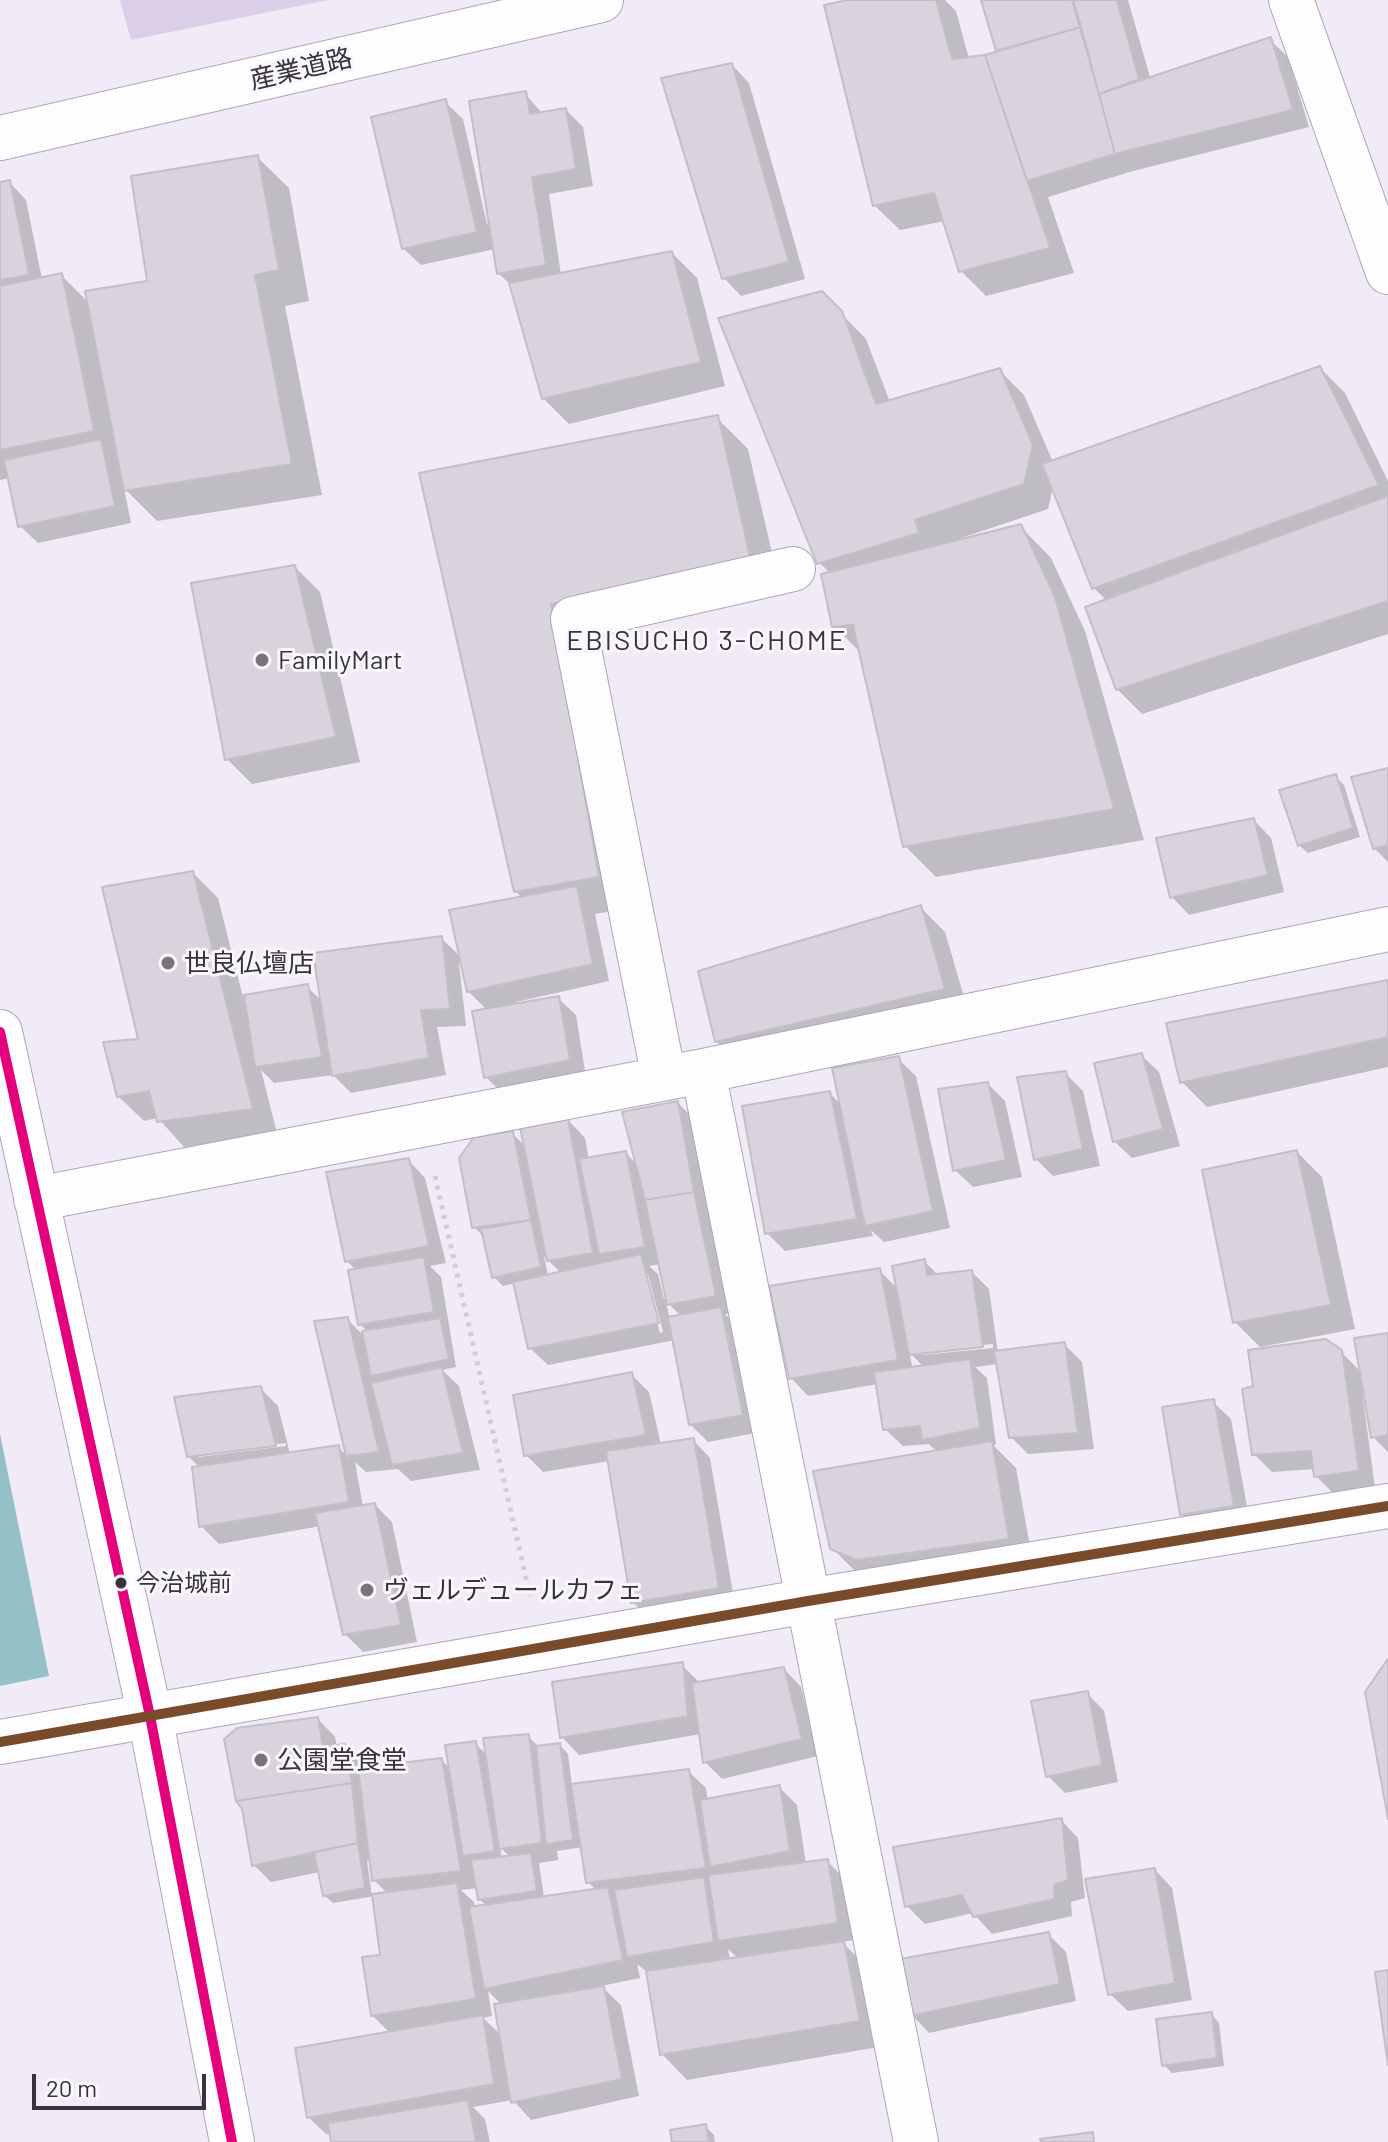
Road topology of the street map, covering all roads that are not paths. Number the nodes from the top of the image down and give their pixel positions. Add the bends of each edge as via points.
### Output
1 (601, 0) edge
2 (1291, 0) edge
3 (0, 138) edge
4 (1388, 272) edge
5 (793, 569) dead end
6 (1388, 929) edge
7 (0, 1032) edge
8 (684, 1074) junction
9 (36, 1199) junction
10 (1388, 1506) edge
11 (808, 1601) junction
12 (150, 1716) junction
13 (0, 1742) edge
14 (232, 2142) edge
15 (916, 2142) edge

1 - 3 street, 産業道路
2 - 4 street
5 - 8 street via 573,619
6 - 8 street
7 - 9 street
8 - 9 street
8 - 11 street
9 - 12 street
10 - 11 street
11 - 12 street
11 - 15 street
12 - 13 street
12 - 14 street

